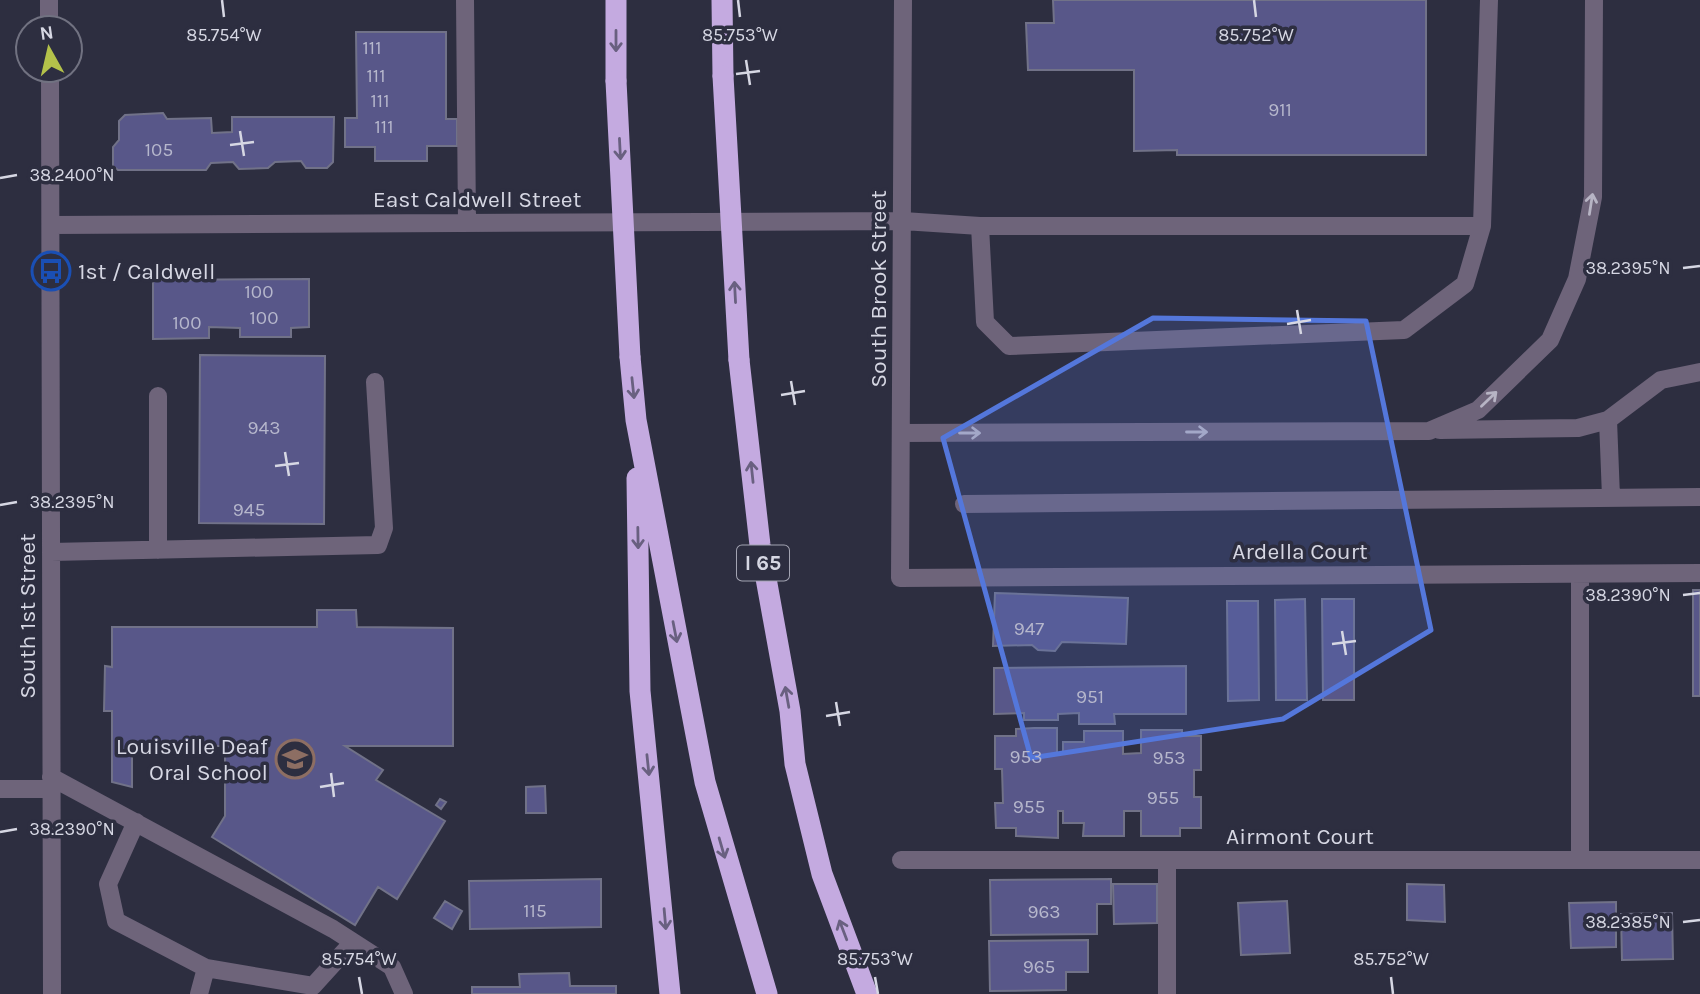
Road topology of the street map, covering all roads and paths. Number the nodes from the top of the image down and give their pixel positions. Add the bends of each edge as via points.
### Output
1 (465, 0) edge
2 (617, 0) edge
3 (722, 0) edge
4 (903, 0) edge
5 (1489, 0) edge
6 (1594, 0) edge
7 (50, 84) edge
8 (903, 221) junction
9 (467, 223) junction
10 (51, 225) junction
11 (980, 226) junction
12 (1482, 226) junction
13 (1700, 372) edge
14 (375, 382) dead end
15 (158, 396) dead end
16 (636, 420) junction
17 (1608, 420) junction
18 (1429, 431) junction
19 (901, 433) junction
20 (1611, 497) junction
21 (1700, 497) edge
22 (964, 505) dead end
23 (158, 550) junction
24 (51, 552) junction
25 (1580, 573) junction
26 (1700, 573) edge
27 (900, 578) joint
28 (52, 783) junction
29 (0, 789) edge
30 (136, 822) junction
31 (901, 860) dead end
32 (1580, 860) junction
33 (1700, 860) edge
34 (1167, 861) junction
35 (353, 942) junction
36 (206, 968) junction
37 (52, 994) edge
38 (199, 994) edge
39 (404, 994) edge
40 (670, 994) edge
41 (767, 994) edge
42 (867, 994) edge
43 (1167, 994) edge

1 - 9 street
2 -> 16 highway, bridge via 616,81
42 -> 3 highway, I 65, bridge via 822,874 795,764 760,545 739,360
4 - 8 street, South Brook Street
5 - 12 street
18 -> 6 street via 1478,410 1550,340 1577,279 1593,197
7 - 10 street, South 1st Street
8 - 9 street, East Caldwell Street
8 - 11 street, East Caldwell Street
8 - 19 street, South Brook Street
9 - 10 street, East Caldwell Street
10 - 24 street, South 1st Street
11 - 12 street, East Caldwell Street
11 - 12 street via 985,322 1009,346 1404,330 1465,284
13 - 17 street via 1661,380
14 - 23 street via 384,528 379,545
15 - 23 street
16 -> 40 highway via 640,691
16 -> 41 highway via 705,782
17 - 18 street via 1578,428
17 - 20 street
19 -> 18 street
19 - 27 street, South Brook Street
20 - 21 street
20 - 22 street
23 - 24 street
24 - 28 street, South 1st Street
25 - 26 street, Ardella Court
25 - 27 street, Ardella Court
25 - 32 street
28 - 29 street
28 - 30 street
28 - 37 street, South 1st Street
30 - 35 street
30 - 36 street via 108,884 116,921
31 - 34 street, Airmont Court
32 - 33 street, Airmont Court
32 - 34 street, Airmont Court
34 - 43 street
35 - 36 street via 313,986
35 - 39 street via 392,967
36 - 38 street

